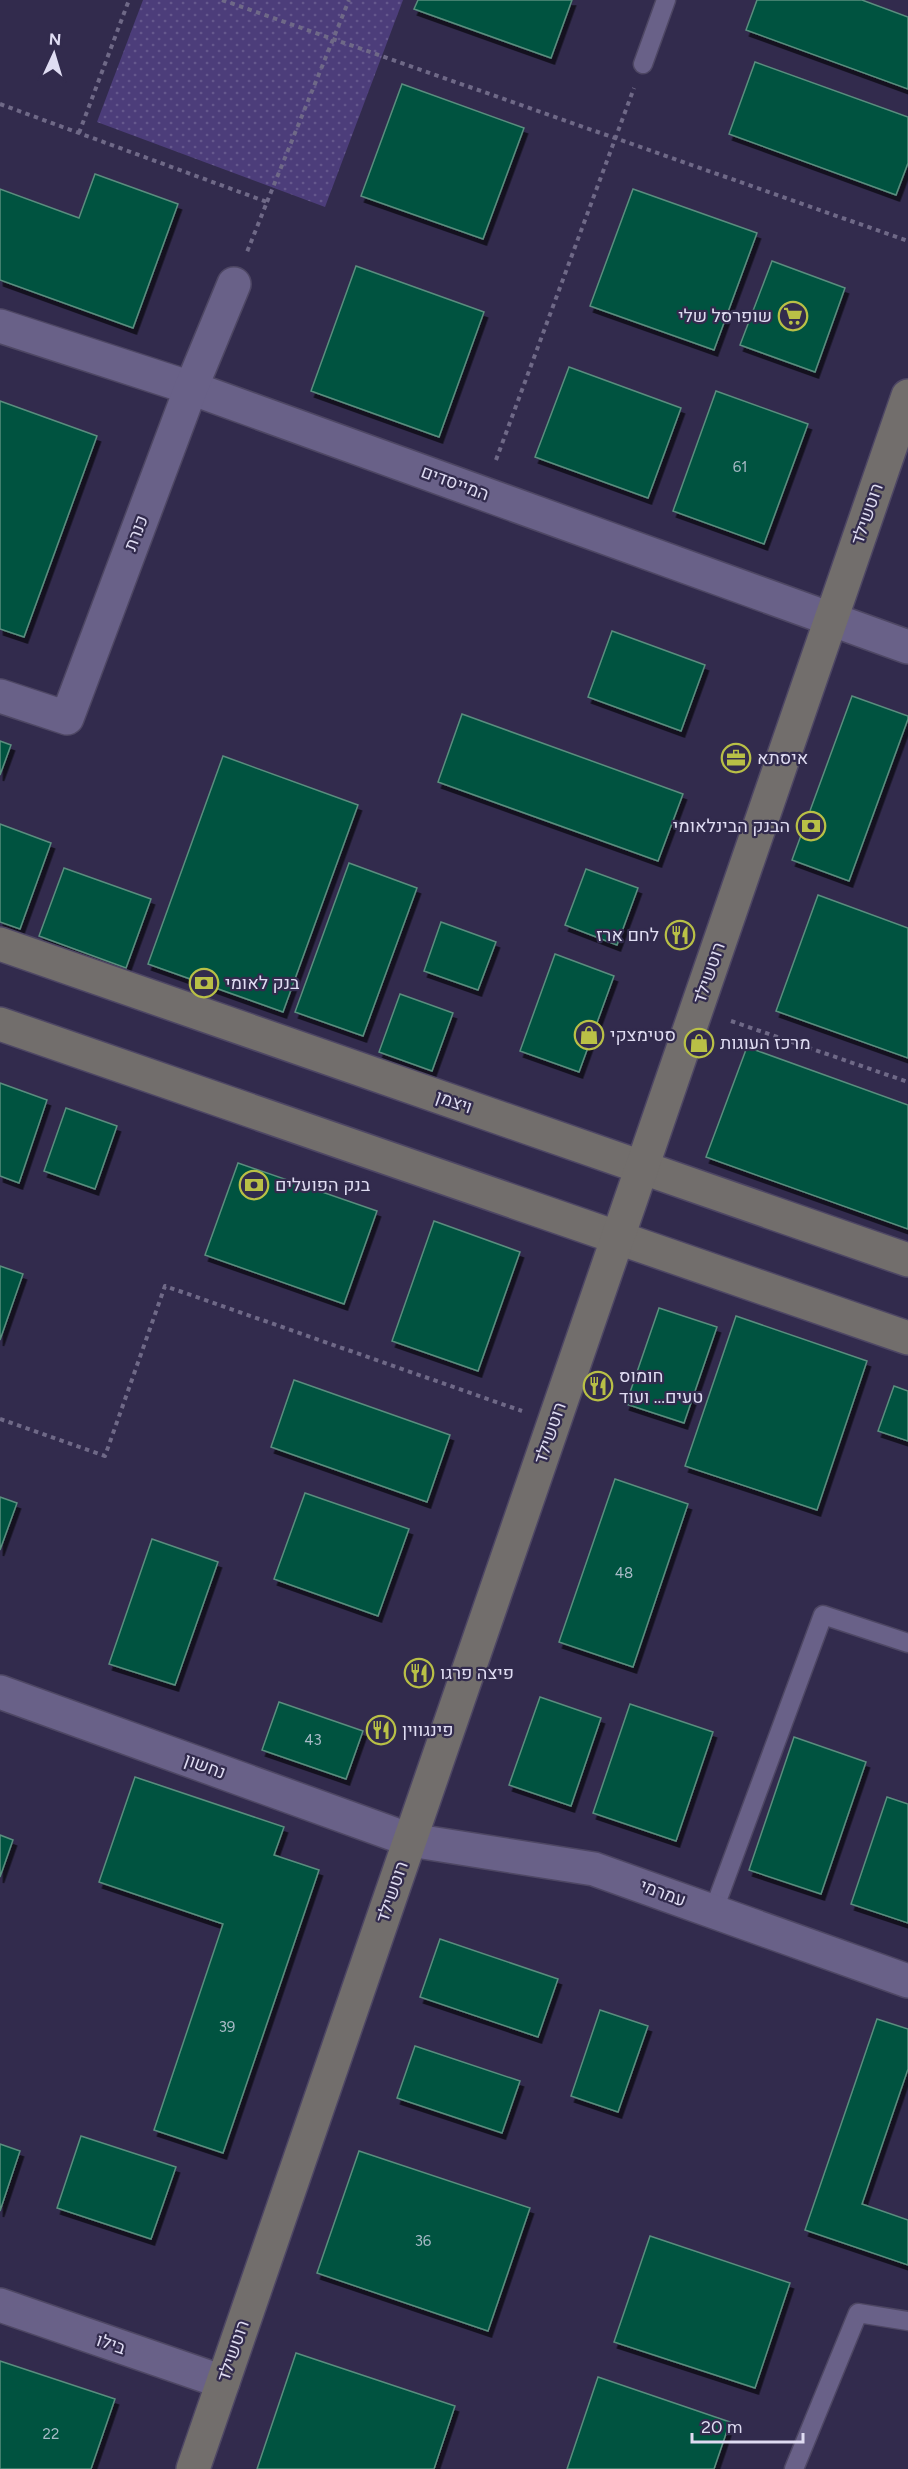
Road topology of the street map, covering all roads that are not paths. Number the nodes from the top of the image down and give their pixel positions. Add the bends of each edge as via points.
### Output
1 (666, 0) edge
2 (643, 64) road end
3 (234, 284) road end
4 (0, 326) edge
5 (191, 388) junction
6 (908, 396) edge
7 (831, 619) junction
8 (908, 647) edge
9 (0, 696) edge
10 (0, 944) edge
11 (0, 1024) edge
12 (642, 1167) junction
13 (618, 1238) junction
14 (908, 1260) edge
15 (908, 1338) edge
16 (908, 1643) edge
17 (0, 1692) edge
18 (410, 1840) junction
19 (713, 1912) junction
20 (908, 1982) edge
21 (0, 2305) edge
22 (908, 2321) edge
23 (223, 2382) junction
24 (193, 2469) edge
25 (794, 2469) edge

1 - 2 lane
3 - 5 street, כנרת
4 - 5 street, המייסדים
5 - 7 street, המייסדים
5 - 9 street, כנרת via 67,718
6 - 7 street, רוטשילד
7 - 8 street, המייסדים
7 - 12 street, רוטשילד
10 - 12 street, ויצמן
11 - 13 street
12 - 13 street, רוטשילד
12 - 14 street, ויצמן
13 - 15 street
13 - 18 street, רוטשילד
16 - 19 lane via 823,1615
17 - 18 street, נחשון
18 - 19 street, עמרמי via 594,1869
18 - 23 street, רוטשילד
19 - 20 street, עמרמי
21 - 23 street, בילו
22 - 25 lane via 858,2313
23 - 24 street, רוטשילד

